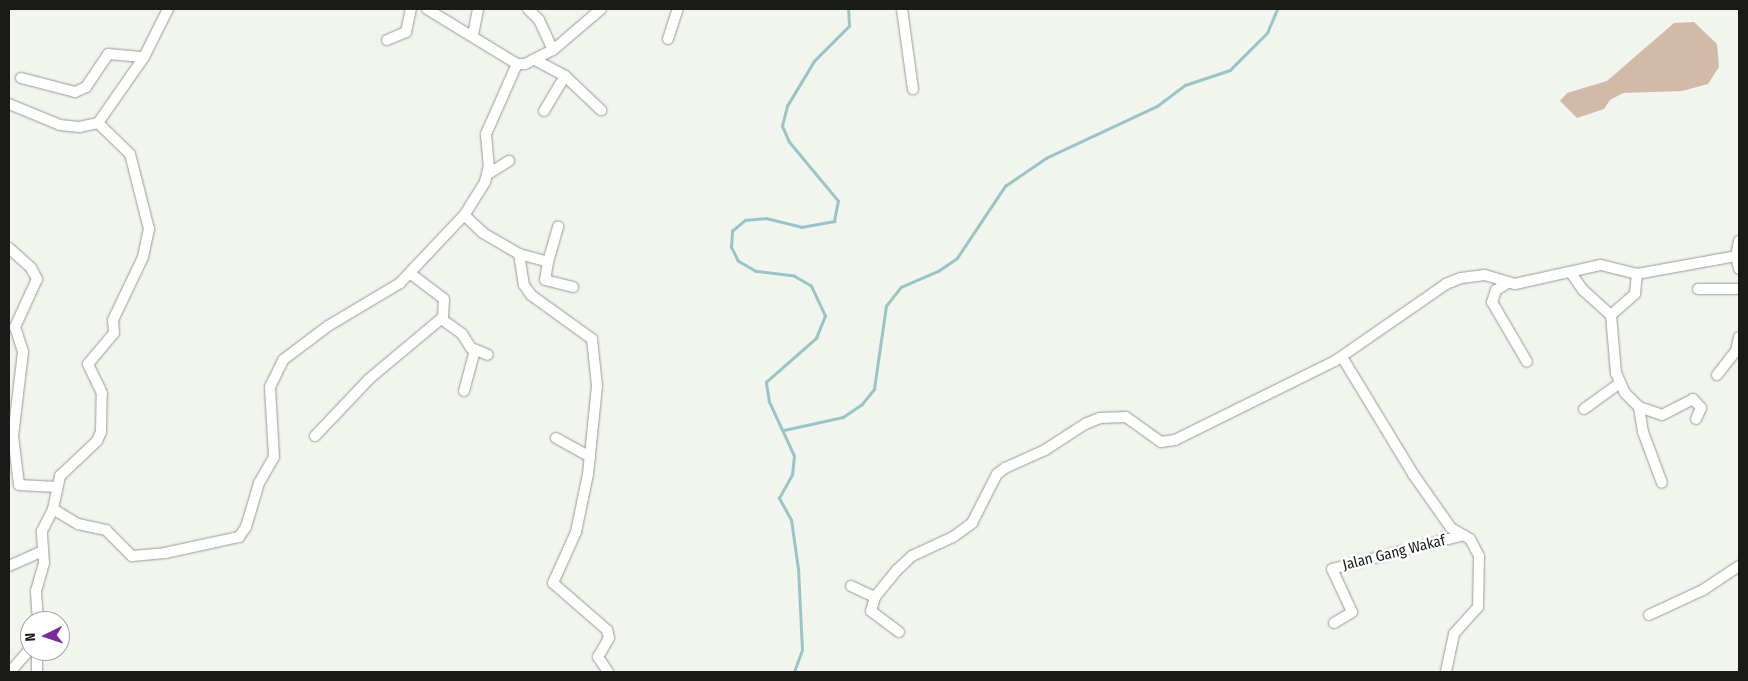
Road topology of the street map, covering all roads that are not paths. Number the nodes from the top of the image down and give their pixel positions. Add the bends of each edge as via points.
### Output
1 (168, 9) edge
2 (411, 9) edge
3 (426, 9) edge
4 (478, 9) edge
5 (528, 9) edge
6 (601, 9) edge
7 (678, 9) edge
8 (902, 9) edge
9 (473, 35) junction
10 (668, 39) dead end
11 (387, 40) dead end
12 (553, 50) junction
13 (144, 57) junction
14 (537, 61) junction
15 (517, 64) junction
16 (565, 76) junction
17 (21, 78) dead end
18 (913, 89) dead end
19 (9, 104) edge
20 (601, 110) dead end
21 (544, 111) dead end
22 (98, 123) junction
23 (509, 161) dead end
24 (488, 174) junction
25 (464, 214) junction
26 (558, 226) dead end
27 (1739, 241) edge
28 (9, 248) edge
29 (519, 254) junction
30 (1736, 256) junction
31 (548, 262) junction
32 (1739, 269) edge
33 (1572, 273) junction
34 (411, 274) junction
35 (1637, 274) junction
36 (1509, 282) junction
37 (573, 287) dead end
38 (1698, 289) dead end
39 (1739, 289) edge
40 (1739, 296) edge
41 (1611, 315) junction
42 (442, 318) junction
43 (1739, 337) edge
44 (475, 350) junction
45 (488, 355) dead end
46 (1342, 357) junction
47 (1527, 362) dead end
48 (1717, 375) dead end
49 (1620, 383) junction
50 (464, 391) dead end
51 (1639, 407) junction
52 (1584, 408) dead end
53 (1696, 419) dead end
54 (315, 436) dead end
55 (556, 438) dead end
56 (590, 457) junction
57 (1662, 482) dead end
58 (14, 486) edge
59 (57, 487) junction
60 (54, 509) junction
61 (1464, 535) junction
62 (42, 551) junction
63 (9, 566) edge
64 (1739, 566) edge
65 (851, 586) dead end
66 (875, 598) junction
67 (37, 611) edge
68 (1649, 615) dead end
69 (1334, 623) dead end
70 (899, 632) dead end
71 (20, 660) edge
72 (10, 672) edge
73 (608, 672) edge
74 (1446, 672) edge

1 - 13 street
2 - 11 street via 406,32
3 - 9 street
4 - 9 street
5 - 12 street via 539,20
6 - 12 street
7 - 10 street
8 - 18 street
9 - 15 street
12 - 14 street
13 - 17 street via 108,54 81,90
13 - 22 street
14 - 15 street
14 - 16 street
15 - 24 street via 486,134
16 - 20 street
16 - 21 street
19 - 22 street via 60,125 79,127
22 - 59 street via 130,154 149,229 143,256 113,320 114,333 88,364 102,393 101,432 97,441 60,476
23 - 24 street
24 - 25 street
25 - 29 street via 475,228
25 - 34 street via 433,245
26 - 31 street
27 - 30 street
28 - 58 street via 31,268 36,279 15,328 23,352 13,436
29 - 31 street
29 - 56 street via 526,290 592,339 597,386
30 - 32 street
30 - 35 street
31 - 37 street via 545,280
33 - 35 street via 1609,265
33 - 36 street via 1528,283
33 - 41 street via 1583,290
34 - 42 street via 444,299 447,305
34 - 60 street via 283,360 270,387 274,457 259,483 246,527 238,537 165,553 132,556 106,530 78,524
35 - 41 street via 1635,294
36 - 46 street via 1485,275 1446,284
36 - 47 street via 1496,290 1492,302
38 - 39 street
39 - 40 street
41 - 49 street via 1615,366
42 - 44 street
42 - 54 street via 368,378
43 - 48 street via 1736,351
44 - 45 street
44 - 50 street
46 - 61 street via 1413,474 1451,528
46 - 66 street via 1166,443 1126,417 1100,418 1085,424 1045,450 997,474 972,523 953,537 905,562
49 - 51 street
49 - 52 street
51 - 53 street via 1662,415 1694,399 1702,408
51 - 57 street via 1642,432
55 - 56 street
56 - 73 street via 576,532 553,583 607,630 609,638 598,657
58 - 59 street
59 - 60 street
60 - 62 street via 42,531
61 - 69 street, Jalan Gang Wakaf via 1332,569 1352,612
61 - 74 street via 1479,556 1478,607 1454,634
62 - 63 street
62 - 67 street via 43,569 36,591
64 - 68 street via 1703,590
65 - 66 street
66 - 70 street via 872,610
71 - 72 street

